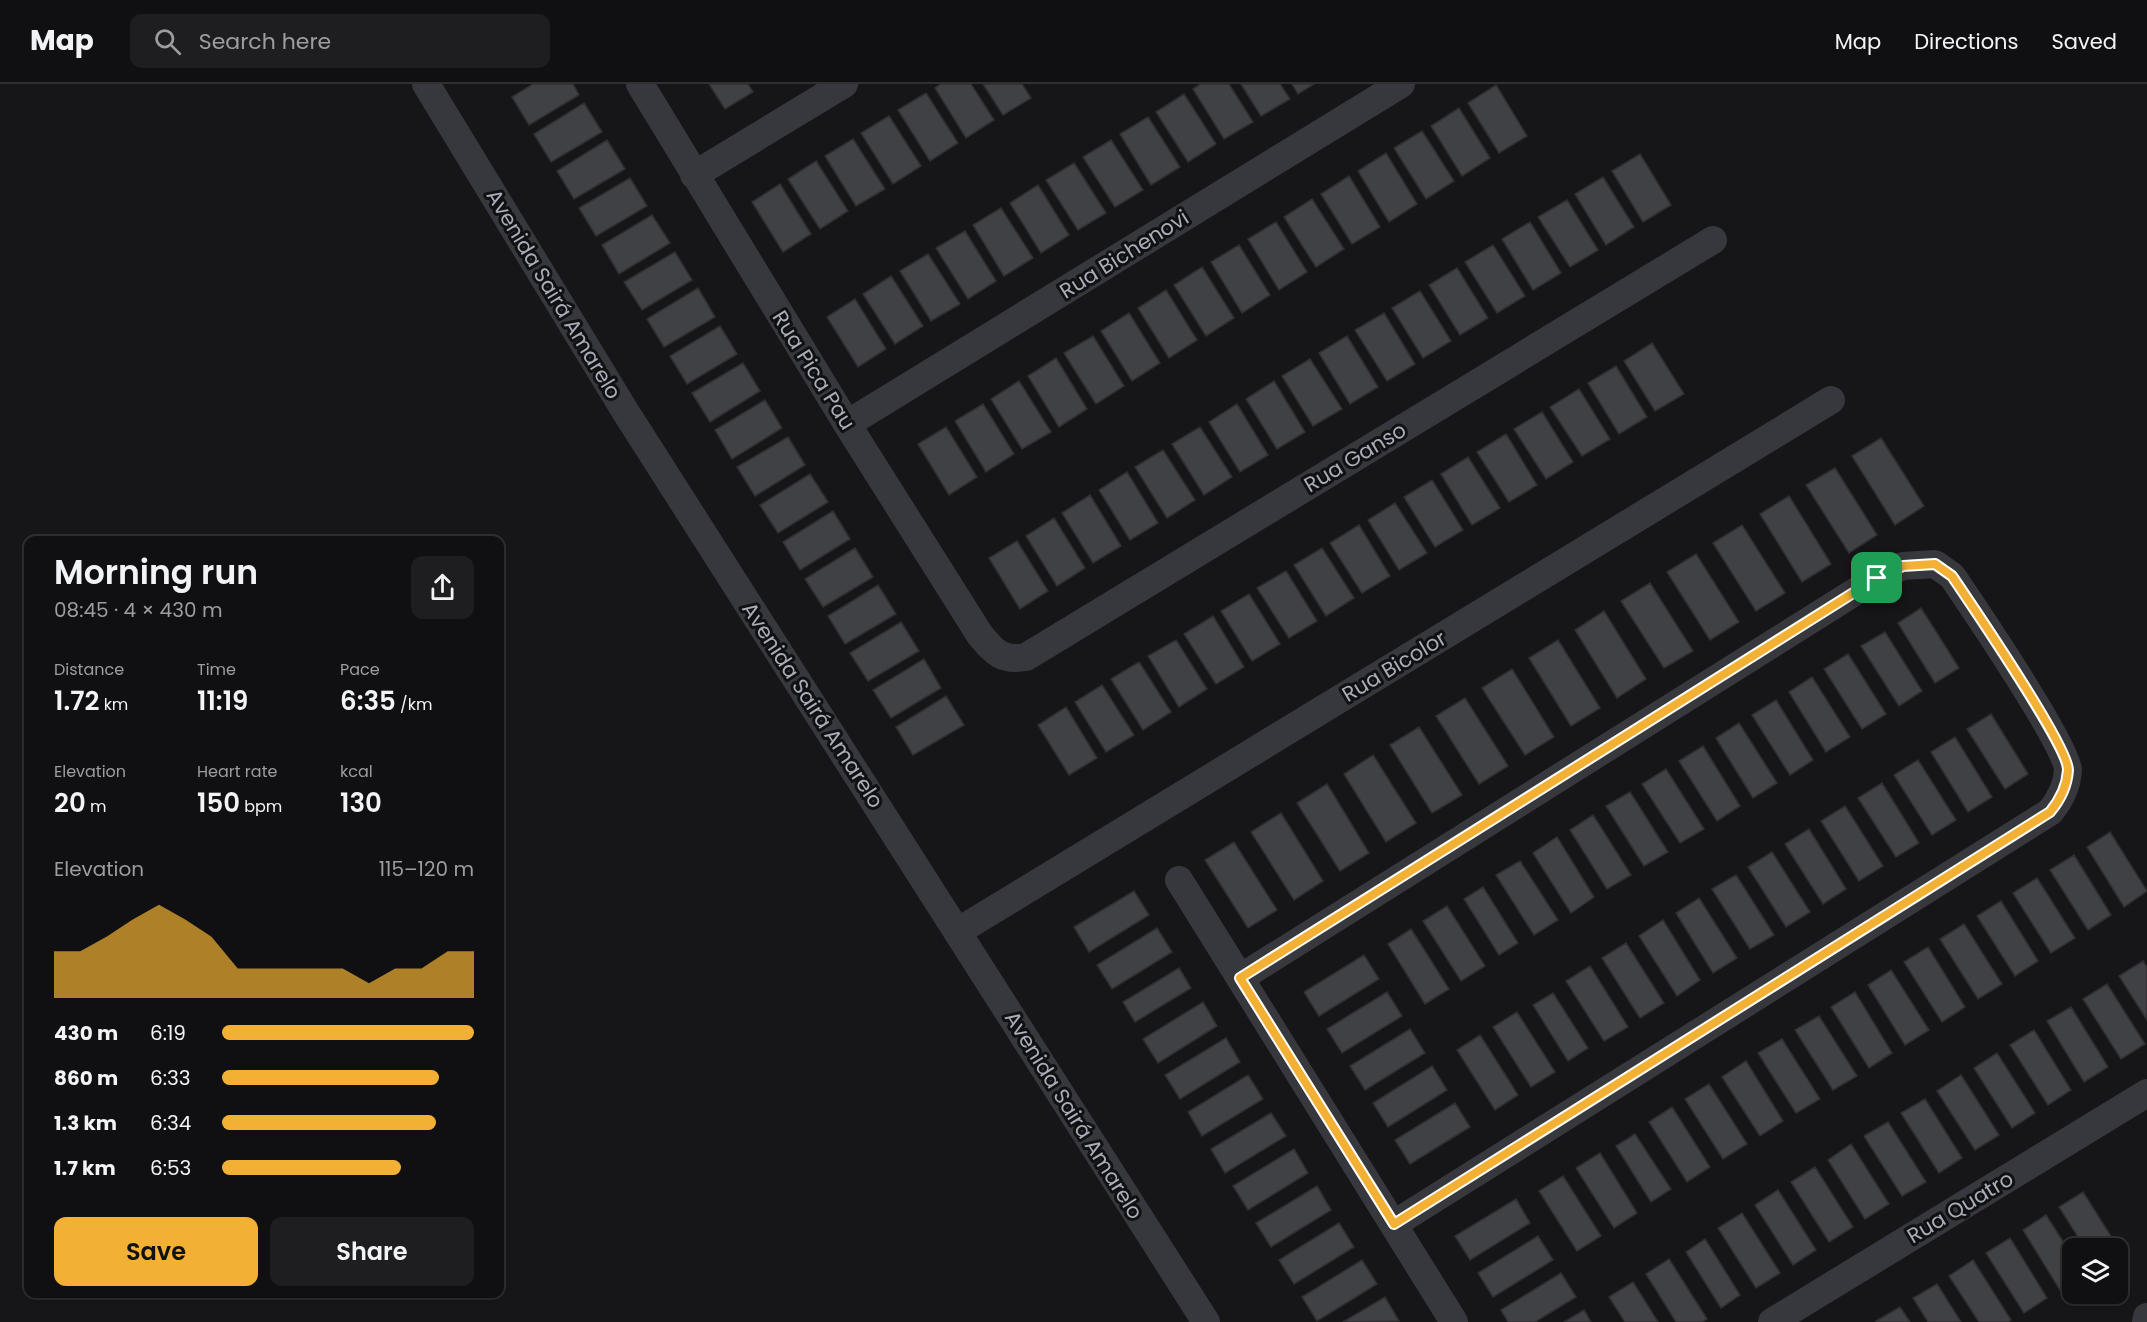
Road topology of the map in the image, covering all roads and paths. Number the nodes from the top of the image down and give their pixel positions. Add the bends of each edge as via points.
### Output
1 (426, 84) edge
2 (640, 84) edge
3 (844, 84) edge
4 (1401, 84) edge
5 (694, 175) junction
6 (1713, 240) dead end
7 (1831, 400) dead end
8 (847, 424) junction
9 (994, 652) joint
10 (1179, 880) dead end
11 (957, 932) junction
12 (1240, 978) junction
13 (2147, 1093) edge
14 (1394, 1224) junction
15 (2147, 1317) edge
16 (1206, 1322) edge
17 (1454, 1322) edge
18 (1772, 1322) edge
19 (2146, 1322) edge

1 - 11 street, Avenida Sairá Amarelo via 625,411
2 - 5 street, Rua Pica Pau
3 - 5 street
4 - 8 street, Rua Bichenovi
5 - 8 street, Rua Pica Pau
6 - 9 street, Rua Ganso via 1026,657 1011,660
7 - 11 street, Rua Bicolor
8 - 9 street, Rua Pica Pau
10 - 12 street
11 - 16 street, Avenida Sairá Amarelo
12 - 14 street
12 - 14 street via 1877,578 1903,566 1935,564 1952,576 2051,732 2068,768 2062,797 2050,812
13 - 18 street, Rua Quatro
14 - 17 street
15 - 19 street

